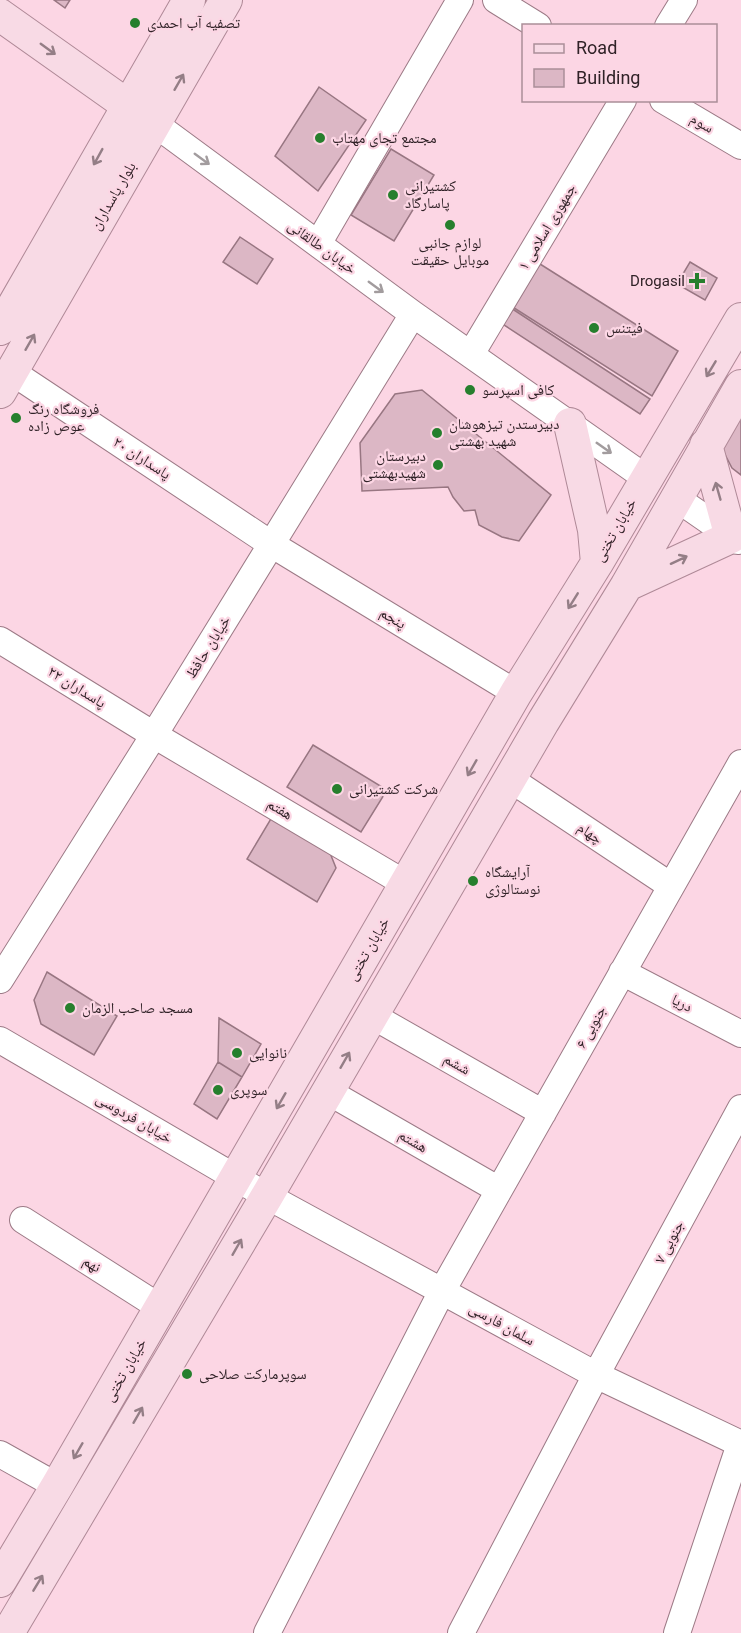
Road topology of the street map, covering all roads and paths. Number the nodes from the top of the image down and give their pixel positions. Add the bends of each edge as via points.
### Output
1 (189, 0) edge
2 (226, 0) edge
3 (460, 0) edge
4 (496, 0) edge
5 (684, 0) edge
6 (0, 15) edge
7 (535, 24) edge
8 (669, 24) edge
9 (622, 102) edge
10 (666, 102) edge
11 (127, 106) junction
12 (155, 124) junction
13 (741, 146) edge
14 (318, 244) junction
15 (413, 314) junction
16 (3, 317) edge
17 (741, 319) edge
18 (471, 354) junction
19 (6, 382) edge
20 (741, 386) edge
21 (570, 424) junction
22 (706, 445) junction
23 (646, 478) junction
24 (676, 498) junction
25 (736, 540) edge
26 (271, 544) junction
27 (597, 562) junction
28 (627, 585) junction
29 (0, 640) edge
30 (516, 693) junction
31 (154, 735) junction
32 (741, 763) edge
33 (510, 779) junction
34 (406, 884) junction
35 (671, 886) junction
36 (622, 972) junction
37 (0, 980) edge
38 (371, 1015) junction
39 (741, 1034) edge
40 (0, 1040) edge
41 (327, 1091) junction
42 (741, 1108) edge
43 (543, 1113) junction
44 (236, 1177) junction
45 (499, 1190) junction
46 (267, 1196) junction
47 (23, 1220) dead end
48 (442, 1291) junction
49 (161, 1308) junction
50 (596, 1375) junction
51 (740, 1444) edge
52 (0, 1454) edge
53 (57, 1486) junction
54 (0, 1581) edge
55 (8, 1633) edge
56 (267, 1633) edge
57 (461, 1633) edge
58 (677, 1633) edge

1 - 11 main road
12 -> 2 main road, بلوار پاسداران
3 - 14 street
4 - 7 street
5 - 8 street
6 -> 11 main road, خیابان طالقانی
9 - 18 street, جمهوری اسلامی ۱
10 - 13 street, سوم
11 - 12 main road, خیابان طالقانی
11 -> 16 main road
12 -> 14 street, خیابان طالقانی
19 -> 12 main road, بلوار پاسداران
14 -> 15 street, خیابان طالقانی
15 - 18 street, خیابان طالقانی
15 - 26 street, خیابان حافظ
17 -> 23 main road, خیابان تختی
18 - 21 street, خیابان طالقانی
19 - 26 street, پاسداران ۲۰
20 - 22 main road
21 -> 23 street, خیابان طالقانی
21 - 27 main road via 594,530
22 - 24 main road
25 -> 22 main road
23 - 24 main road
23 - 27 main road, خیابان تختی
24 - 25 street
24 - 28 main road
28 -> 25 main road
26 - 30 street, پنجم
26 - 31 street, خیابان حافظ
27 -> 30 main road, خیابان تختی
28 - 33 main road
29 - 31 street, پاسداران ۲۲
30 -> 34 main road, خیابان تختی
31 - 34 street, هفتم
31 - 37 street, خیابان حافظ
32 - 35 street, ۶ جنوبی
33 - 35 street, چهام
33 - 38 main road
34 -> 44 main road, خیابان تختی
35 - 36 street, ۶ جنوبی
36 - 39 street, دریا
36 - 43 street, ۶ جنوبی
41 -> 38 main road
38 - 43 street, ششم
40 - 44 street, خیابان فردوسی
41 - 45 street, هشتم
41 - 46 main road
42 - 50 street, ۷ جنوبی
43 - 45 street, ۶ جنوبی
44 - 46 street, خیابان فردوسی
44 - 49 main road, خیابان تختی
45 - 48 street, ۶ جنوبی
46 - 48 street, سلمان فارسی
55 -> 46 main road
47 - 49 street, نهم
48 - 50 street, سلمان فارسی
48 - 56 street, ۶ جنوبی
49 -> 53 main road, خیابان تختی
50 - 51 street, سلمان فارسی
50 - 57 street, ۷ جنوبی
51 - 58 street
52 - 53 street
53 - 54 main road, خیابان تختی

